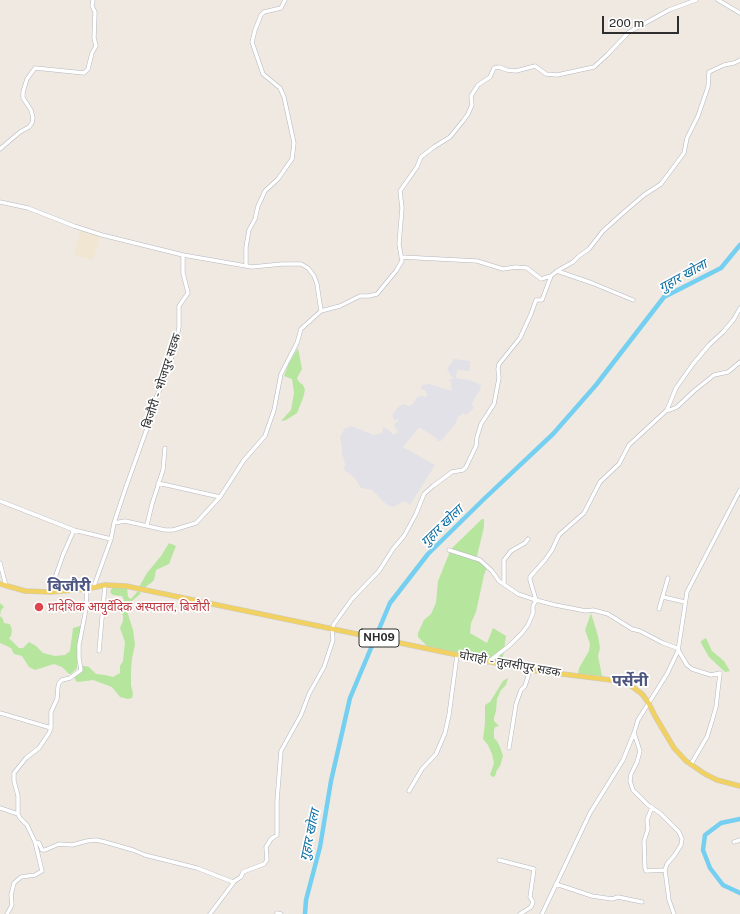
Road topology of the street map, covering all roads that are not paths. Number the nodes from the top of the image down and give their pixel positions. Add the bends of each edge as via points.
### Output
1 (93, 0) edge
2 (285, 0) edge
3 (696, 0) edge
4 (718, 0) edge
5 (740, 13) edge
6 (740, 60) edge
7 (0, 149) edge
8 (0, 202) edge
9 (183, 255) junction
10 (402, 256) junction
11 (246, 266) junction
12 (557, 271) junction
13 (551, 276) junction
14 (634, 300) dead end
15 (740, 308) edge
16 (321, 311) junction
17 (740, 362) edge
18 (667, 410) junction
19 (165, 448) dead end
20 (158, 483) junction
21 (740, 490) edge
22 (220, 497) junction
23 (0, 501) edge
24 (114, 523) junction
25 (147, 525) junction
26 (74, 530) junction
27 (528, 538) dead end
28 (111, 540) junction
29 (449, 550) dead end
30 (0, 563) edge
31 (668, 578) dead end
32 (0, 584) edge
33 (504, 584) junction
34 (105, 585) junction
35 (6, 586) junction
36 (94, 586) junction
37 (86, 589) junction
38 (50, 592) junction
39 (663, 597) junction
40 (536, 600) junction
41 (685, 602) junction
42 (659, 609) dead end
43 (332, 629) junction
44 (99, 651) dead end
45 (678, 651) junction
46 (457, 655) junction
47 (488, 662) junction
48 (530, 670) junction
49 (648, 702) junction
50 (0, 713) edge
51 (51, 728) junction
52 (634, 733) junction
53 (508, 748) dead end
54 (691, 764) junction
55 (740, 786) edge
56 (409, 791) dead end
57 (0, 808) edge
58 (652, 808) junction
59 (18, 814) junction
60 (740, 840) edge
61 (35, 842) junction
62 (734, 842) dead end
63 (499, 860) dead end
64 (665, 870) junction
65 (234, 882) junction
66 (556, 884) junction
67 (642, 902) dead end
68 (7, 914) edge
69 (210, 914) edge
70 (520, 914) edge
71 (542, 914) edge
72 (674, 914) edge

1 - 7 street via 96,46 88,69 84,73 35,68 27,79 23,92 23,98 31,110 32,123
2 - 11 street via 282,8 261,15 252,42 263,74 280,88 284,97 294,143 292,159 278,179 265,191 258,206 249,230
3 - 10 street via 669,10 629,32 594,67 557,75 546,74 535,66 516,71 494,68 490,77 478,85 471,96 472,105 463,121 450,137 421,158 400,191 402,208 399,244
4 - 5 street
6 - 12 street via 709,72 708,86 687,138 684,153 662,184 623,213 603,231 589,249
8 - 9 street via 28,208 102,235
9 - 11 street
9 - 24 street, बिजौरी - भोजपुर सडक via 183,273 188,293 179,306 180,327
10 - 13 street via 478,261 503,269 527,268 541,279
10 - 16 street via 396,271 377,294 360,296 340,306
11 - 16 street via 301,264 308,268 317,284
12 - 13 street
12 - 14 street
13 - 43 street via 542,300 536,300 520,338 499,364 494,404 481,424 476,446 466,467 452,472 424,494 404,536 379,571 352,599
15 - 18 street via 734,319 693,364 676,388
16 - 22 street via 301,329 297,343 281,374 274,410 264,436 244,460
17 - 18 street via 728,372 714,375 677,407
18 - 40 street via 629,445 619,464 600,482 584,513 559,535 552,550 530,577
19 - 20 street via 163,470
20 - 22 street
20 - 25 street
21 - 41 street via 687,592
22 - 25 street via 196,523 173,530
23 - 26 street
24 - 25 street via 125,521
24 - 28 street, बिजौरी - भोजपुर सडक
26 - 28 street
26 - 38 street
27 - 33 street via 504,560
28 - 36 street, बिजौरी - भोजपुर सडक
29 - 33 street via 480,560
30 - 35 street
31 - 39 street
32 - 35 main road, NH09
33 - 40 street via 518,594
34 - 36 main road, NH09
34 - 43 main road, NH09 via 126,586
34 - 44 street
35 - 38 main road, NH09 via 25,591
36 - 37 main road, NH09
37 - 38 main road, NH09
37 - 51 street via 86,609 79,645 80,670 59,683 57,699 50,717
39 - 41 street
39 - 42 street
40 - 45 street via 608,614 632,629 675,647
40 - 47 street via 528,625 522,633
41 - 45 street
43 - 46 main road, घोराही - तुलसीपुर सडक / NH09
43 - 65 street via 333,640 324,667 309,694 302,715 281,751 277,835 266,847 266,861 261,866 243,872 242,877
45 - 49 street via 667,674
45 - 54 street via 686,665 711,675 720,673 716,708 707,737
46 - 47 main road, घोराही - तुलसीपुर सडक / NH09
46 - 56 street via 445,733 436,754 422,768
47 - 48 main road, घोराही - तुलसीपुर सडक / NH09
48 - 49 main road, घोराही - तुलसीपुर सडक / NH09 via 619,680 642,694
48 - 53 street via 516,704
49 - 52 street
49 - 54 main road, घोराही - तुलसीपुर सडक / NH09 via 674,748
50 - 51 street
51 - 59 street via 39,748 26,758 14,773
52 - 58 street via 640,751 631,774 631,785 636,794
52 - 66 street via 623,760 590,813
54 - 55 main road, घोराही - तुलसीपुर सडक / NH09 via 718,780
57 - 59 street
58 - 64 street via 679,832 682,839
58 - 64 street via 647,820 648,829 644,841 644,868 646,871
59 - 61 street
60 - 62 street
61 - 65 street via 45,850 59,844 72,845 96,840 197,868
61 - 68 street via 42,871 21,877 14,883 12,905
63 - 70 street via 534,869 530,897 533,902
64 - 72 street via 669,900
65 - 69 street
66 - 67 street via 592,896 612,899 618,897
66 - 71 street

